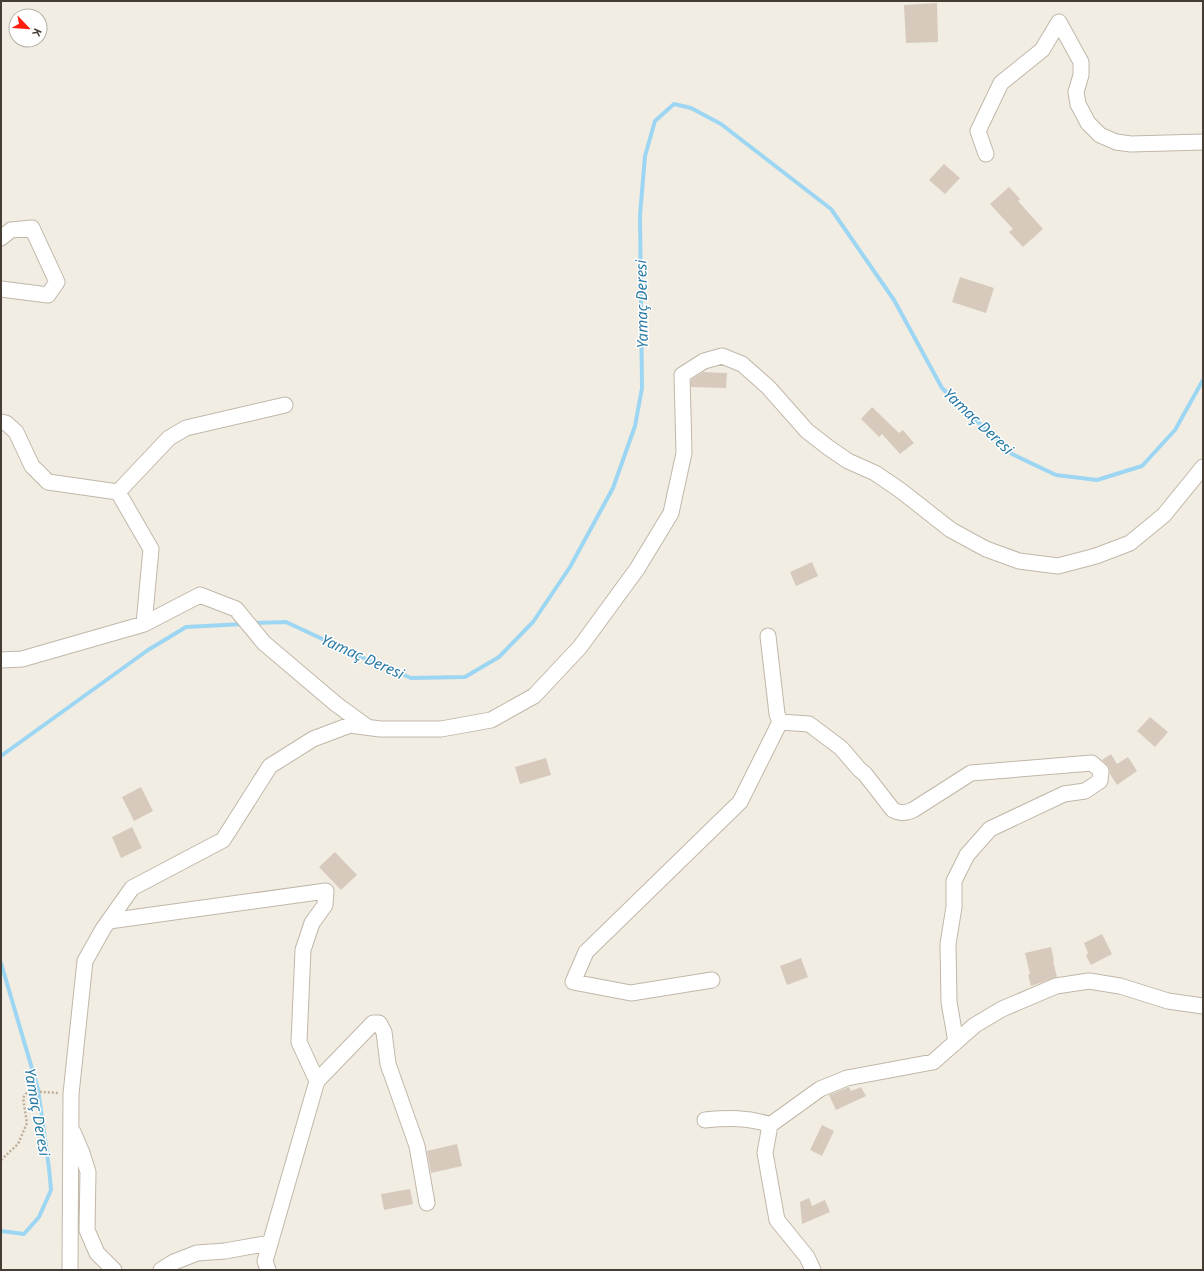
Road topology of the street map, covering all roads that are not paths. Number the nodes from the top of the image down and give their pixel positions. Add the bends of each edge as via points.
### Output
1 (1203, 142) edge
2 (986, 154) dead end
3 (1, 238) edge
4 (1, 289) edge
5 (285, 405) dead end
6 (1, 422) edge
7 (1203, 466) edge
8 (118, 492) junction
9 (144, 624) junction
10 (768, 636) dead end
11 (1, 660) edge
12 (780, 722) junction
13 (367, 727) junction
14 (109, 921) junction
15 (712, 980) dead end
16 (1203, 1006) edge
17 (956, 1042) junction
18 (317, 1081) junction
19 (705, 1120) dead end
20 (770, 1125) junction
21 (71, 1127) junction
22 (427, 1202) dead end
23 (270, 1244) junction
24 (70, 1270) edge
25 (114, 1270) edge
26 (161, 1270) edge
27 (268, 1270) edge
28 (813, 1270) edge

1 - 2 street via 1131,144 1116,142 1100,134 1088,123 1078,104 1076,92 1081,75 1081,62 1059,22 1042,50 1001,83 978,131
3 - 4 street via 11,230 32,228 58,282 48,295
5 - 8 street via 186,428 169,438
6 - 8 street via 16,432 32,466 48,482
7 - 13 street via 1164,515 1130,543 1096,556 1058,566 1019,561 986,549 951,530 875,473 848,461 829,448 807,431 768,387 742,364 722,356 704,361 682,375 684,453 671,513 637,569 580,647 534,696 491,720 441,729
8 - 9 street via 151,550
9 - 11 street via 22,659
9 - 13 street via 200,595 236,609 264,642
10 - 12 street
12 - 15 street via 740,802 586,952 573,982 631,993
12 - 17 street via 809,724 842,748 898,813 913,810 970,773 1092,763 1101,771 1100,781 1085,791 1064,794 990,829 967,854 954,881 954,907 948,944 949,1002
13 - 14 street via 350,725 312,738 270,766 223,840 132,888
14 - 18 street via 326,891 325,905 312,923 303,950 299,1042
14 - 21 street via 85,962 71,1094
16 - 17 street via 1168,1001 1120,986 1089,981 1056,986 1002,1009
17 - 20 street via 933,1062 847,1078 820,1089
18 - 22 street via 373,1023 379,1023 384,1032 388,1064 417,1146
18 - 23 street
19 - 20 street via 731,1118 760,1121
20 - 28 street via 765,1153 777,1220 807,1257
21 - 24 street
21 - 25 street via 88,1172 87,1230 97,1253
23 - 26 street via 197,1253
23 - 27 street via 265,1261

